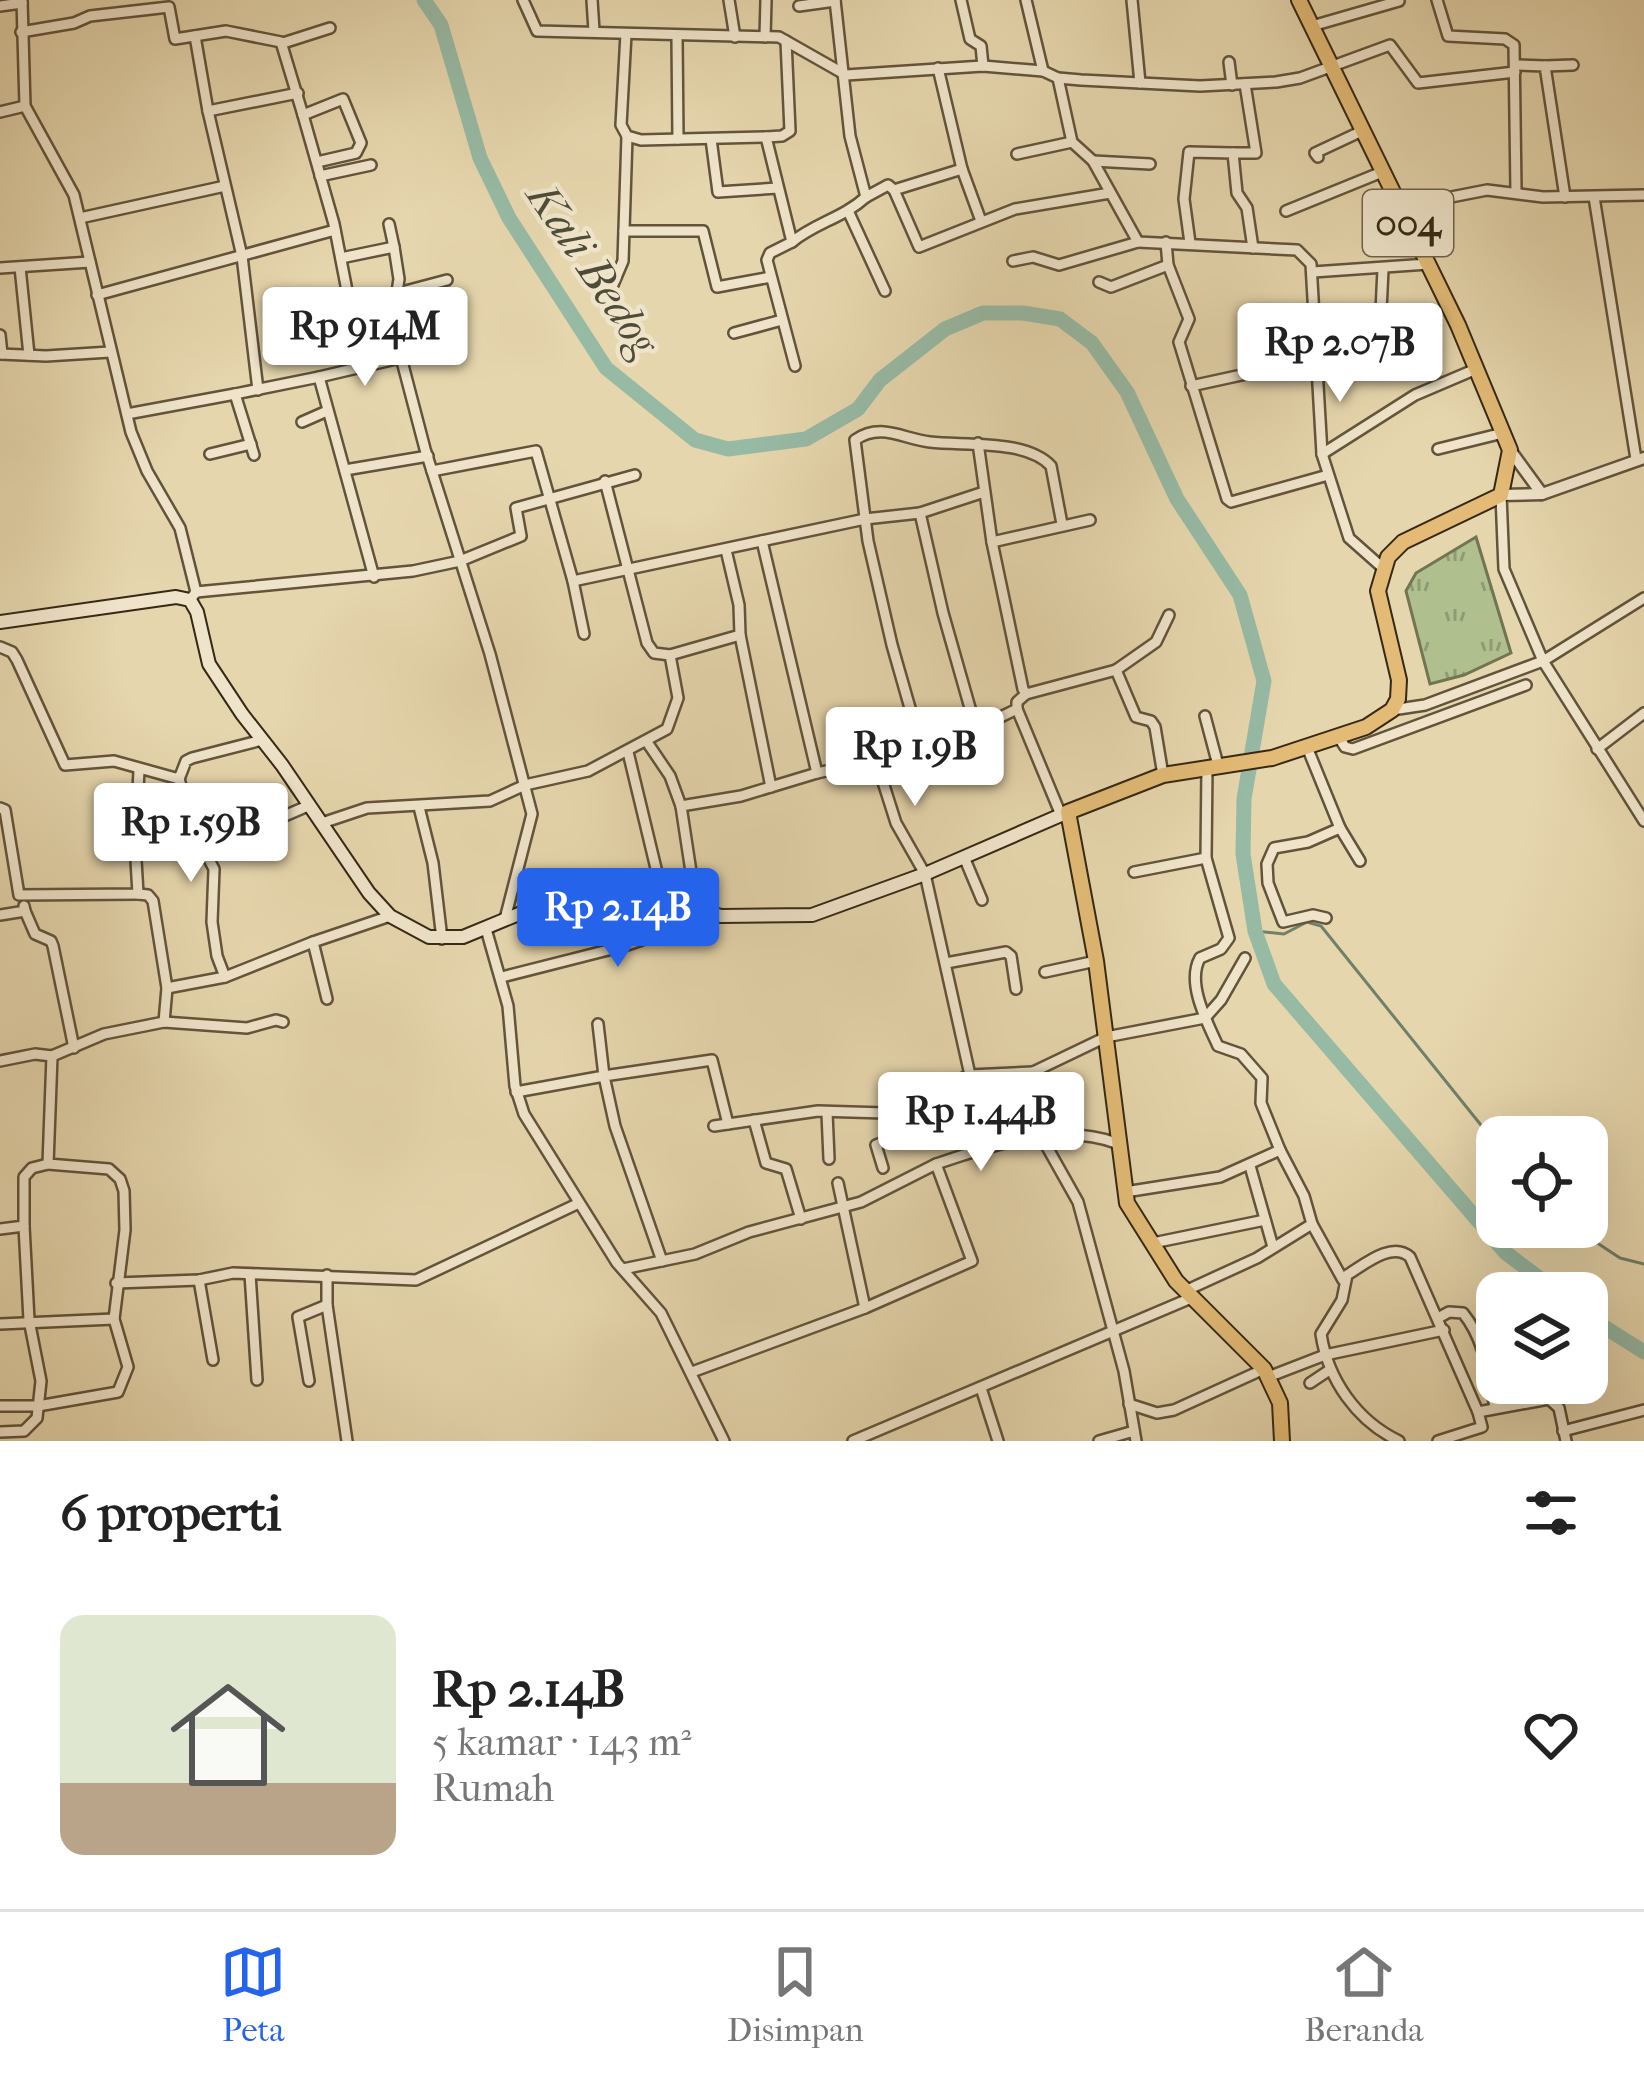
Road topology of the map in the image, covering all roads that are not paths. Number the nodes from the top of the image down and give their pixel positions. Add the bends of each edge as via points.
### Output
1 (523, 0) edge
2 (592, 0) edge
3 (730, 0) edge
4 (766, 0) edge
5 (835, 0) edge
6 (961, 0) edge
7 (1026, 0) edge
8 (1132, 0) edge
9 (1299, 0) edge
10 (1437, 0) edge
11 (1399, 1) edge
12 (22, 2) edge
13 (169, 4) edge
14 (0, 6) edge
15 (799, 6) dead end
16 (1311, 26) junction
17 (330, 28) dead end
18 (594, 31) junction
19 (22, 32) junction
20 (626, 34) junction
21 (195, 36) junction
22 (677, 37) junction
23 (735, 37) junction
24 (765, 37) junction
25 (786, 41) junction
26 (283, 43) junction
27 (1229, 62) dead end
28 (1574, 65) dead end
29 (983, 66) junction
30 (1545, 66) junction
31 (938, 68) junction
32 (1331, 68) junction
33 (1515, 69) junction
34 (1043, 70) junction
35 (846, 75) junction
36 (1058, 78) junction
37 (1140, 83) junction
38 (1245, 84) junction
39 (1232, 85) junction
40 (298, 93) junction
41 (25, 106) junction
42 (208, 111) junction
43 (0, 112) edge
44 (303, 115) junction
45 (1362, 131) junction
46 (627, 136) junction
47 (766, 137) junction
48 (678, 139) junction
49 (711, 139) junction
50 (1072, 142) junction
51 (1233, 153) junction
52 (1017, 154) dead end
53 (1318, 157) dead end
54 (1094, 161) junction
55 (317, 162) junction
56 (1150, 164) dead end
57 (371, 165) dead end
58 (962, 169) junction
59 (1382, 172) junction
60 (320, 176) junction
61 (225, 186) junction
62 (778, 188) junction
63 (894, 190) junction
64 (1516, 191) junction
65 (1110, 193) junction
66 (1644, 195) edge
67 (866, 197) junction
68 (1565, 197) junction
69 (1594, 197) junction
70 (1400, 207) junction
71 (1286, 211) dead end
72 (850, 213) junction
73 (80, 218) junction
74 (981, 220) junction
75 (389, 224) dead end
76 (335, 230) junction
77 (624, 231) junction
78 (792, 242) junction
79 (1138, 242) junction
80 (1166, 242) junction
81 (1190, 243) junction
82 (394, 247) junction
83 (1252, 248) junction
84 (242, 256) junction
85 (341, 258) junction
86 (1013, 261) dead end
87 (90, 262) junction
88 (1428, 264) junction
89 (1168, 265) junction
90 (20, 267) junction
91 (0, 268) edge
92 (1383, 269) junction
93 (1313, 272) junction
94 (771, 277) junction
95 (447, 280) dead end
96 (1100, 282) dead end
97 (612, 287) dead end
98 (885, 291) dead end
99 (398, 293) junction
100 (97, 295) junction
101 (782, 320) junction
102 (392, 323) junction
103 (734, 333) dead end
104 (0, 335) edge
105 (110, 352) junction
106 (1379, 353) dead end
107 (1, 354) edge
108 (29, 355) junction
109 (400, 358) junction
110 (1316, 364) junction
111 (795, 366) dead end
112 (1476, 369) junction
113 (319, 377) junction
114 (1191, 386) junction
115 (258, 389) junction
116 (235, 394) junction
117 (327, 411) junction
118 (127, 414) junction
119 (302, 422) dead end
120 (1503, 434) junction
121 (978, 443) junction
122 (1438, 449) dead end
123 (1510, 450) junction
124 (210, 454) dead end
125 (1322, 454) junction
126 (428, 456) junction
127 (1641, 460) edge
128 (345, 470) junction
129 (432, 471) junction
130 (635, 475) dead end
131 (1328, 475) junction
132 (605, 481) junction
133 (984, 492) junction
134 (1542, 494) junction
135 (1501, 495) junction
136 (550, 497) junction
137 (920, 513) junction
138 (865, 519) junction
139 (1090, 520) dead end
140 (1062, 524) junction
141 (762, 542) junction
142 (992, 542) junction
143 (726, 550) junction
144 (460, 561) junction
145 (629, 568) junction
146 (1384, 568) junction
147 (374, 577) junction
148 (573, 580) junction
149 (193, 596) junction
150 (1644, 598) edge
151 (1169, 615) dead end
152 (0, 622) edge
153 (584, 634) dead end
154 (740, 635) junction
155 (0, 647) edge
156 (670, 655) junction
157 (1543, 661) junction
158 (1116, 670) junction
159 (1504, 676) junction
160 (1526, 685) dead end
161 (1511, 690) junction
162 (1026, 694) junction
163 (1017, 709) junction
164 (1392, 710) junction
165 (1644, 713) edge
166 (1205, 716) dead end
167 (976, 729) junction
168 (1339, 736) junction
169 (262, 740) junction
170 (647, 742) junction
171 (1307, 747) junction
172 (1597, 749) junction
173 (922, 750) junction
174 (628, 752) junction
175 (876, 760) junction
176 (1216, 766) junction
177 (139, 771) junction
178 (817, 773) junction
179 (1163, 775) junction
180 (179, 779) junction
181 (525, 785) junction
182 (771, 787) junction
183 (310, 805) junction
184 (681, 806) junction
185 (419, 807) junction
186 (0, 808) edge
187 (1064, 814) junction
188 (282, 817) dead end
189 (1644, 821) edge
190 (322, 823) junction
191 (1340, 828) junction
192 (964, 857) junction
193 (1206, 858) junction
194 (1360, 862) dead end
195 (1133, 872) dead end
196 (925, 874) junction
197 (138, 894) junction
198 (21, 896) junction
199 (658, 897) junction
200 (982, 900) dead end
201 (697, 910) junction
202 (25, 911) junction
203 (0, 915) edge
204 (389, 916) junction
205 (1326, 918) dead end
206 (505, 920) junction
207 (486, 929) junction
208 (442, 939) junction
209 (313, 942) junction
210 (1245, 958) dead end
211 (1096, 961) junction
212 (946, 963) junction
213 (1045, 973) dead end
214 (225, 976) junction
215 (502, 976) junction
216 (167, 988) junction
217 (1016, 989) dead end
218 (327, 999) dead end
219 (1205, 1018) junction
220 (164, 1022) junction
221 (283, 1022) dead end
222 (598, 1024) dead end
223 (1106, 1037) junction
224 (74, 1048) junction
225 (52, 1056) junction
226 (0, 1061) edge
227 (1033, 1072) junction
228 (970, 1075) junction
229 (604, 1076) junction
230 (939, 1089) junction
231 (516, 1092) junction
232 (827, 1113) junction
233 (754, 1120) junction
234 (728, 1124) junction
235 (714, 1126) dead end
236 (1042, 1138) junction
237 (1116, 1143) junction
238 (1280, 1150) junction
239 (830, 1159) dead end
240 (48, 1164) junction
241 (936, 1164) junction
242 (1250, 1166) junction
243 (838, 1183) dead end
244 (889, 1189) junction
245 (1125, 1192) junction
246 (577, 1204) junction
247 (843, 1208) junction
248 (800, 1219) junction
249 (1265, 1220) junction
250 (1312, 1224) junction
251 (24, 1226) junction
252 (0, 1229) edge
253 (1150, 1244) junction
254 (1273, 1247) junction
255 (662, 1262) junction
256 (623, 1269) junction
257 (250, 1274) junction
258 (327, 1274) junction
259 (199, 1280) junction
260 (1343, 1280) junction
261 (116, 1283) junction
262 (1188, 1294) junction
263 (327, 1305) junction
264 (865, 1308) junction
265 (1438, 1318) junction
266 (114, 1319) junction
267 (29, 1320) junction
268 (0, 1324) edge
269 (1444, 1330) junction
270 (1114, 1334) junction
271 (1325, 1355) junction
272 (213, 1360) dead end
273 (1328, 1371) junction
274 (692, 1372) junction
275 (1266, 1373) junction
276 (257, 1380) dead end
277 (309, 1381) dead end
278 (1310, 1383) dead end
279 (981, 1388) junction
280 (1129, 1404) junction
281 (1516, 1404) edge
282 (1557, 1404) edge
283 (0, 1406) edge
284 (38, 1406) junction
285 (1496, 1407) junction
286 (1644, 1410) edge
287 (1478, 1412) junction
288 (1482, 1426) junction
289 (0, 1432) edge
290 (1135, 1436) edge
291 (1564, 1436) edge
292 (867, 1438) edge
293 (347, 1441) edge
294 (724, 1441) edge
295 (853, 1441) edge
296 (998, 1441) edge
297 (1099, 1441) edge
298 (1282, 1441) edge
299 (1399, 1441) edge
300 (1438, 1441) edge
301 (1486, 1441) edge

1 - 18 street via 537,31
2 - 18 street
3 - 23 street
4 - 24 street
5 - 15 street
5 - 35 street
6 - 29 street
7 - 34 street
8 - 37 street
9 - 16 main road, 004
10 - 33 street via 1448,36 1510,40
11 - 16 street
12 - 14 street
12 - 19 street
13 - 19 street
13 - 21 street via 173,38
16 - 32 main road, 004
17 - 26 street
18 - 20 street
19 - 41 street
20 - 22 street
20 - 46 street
21 - 26 street via 226,31
21 - 42 street
22 - 23 street
22 - 48 street
23 - 24 street
24 - 25 street
25 - 35 street
25 - 47 street via 790,131
26 - 40 street
27 - 39 street
28 - 30 street
29 - 31 street
29 - 34 street
30 - 33 street
30 - 68 street
31 - 35 street
31 - 58 street
32 - 33 street via 1390,45 1418,83
32 - 38 street
32 - 45 main road, 004
33 - 64 street
34 - 36 street
35 - 67 street
36 - 37 street
36 - 50 street
37 - 39 street
38 - 39 street
38 - 51 street via 1256,153
40 - 42 street
40 - 44 street
41 - 43 street
41 - 73 street
42 - 61 street
44 - 55 street
44 - 55 street via 343,99 362,142 356,153
45 - 53 street
45 - 59 main road, 004
46 - 48 street
46 - 77 street
47 - 49 street
47 - 62 street
48 - 49 street
49 - 62 street via 718,192
50 - 52 street
50 - 54 street
51 - 81 street via 1190,152
51 - 83 street
54 - 56 street
54 - 65 street
55 - 60 street
57 - 60 street
58 - 63 street
58 - 74 street
59 - 70 main road, 004
59 - 71 street
60 - 76 street
61 - 73 street
61 - 84 street
62 - 78 street
63 - 67 street via 888,185
63 - 74 street via 921,248
64 - 68 street
64 - 70 street
65 - 74 street
65 - 79 street
66 - 69 street
67 - 72 street
68 - 69 street
69 - 127 street
70 - 88 main road, 004
72 - 78 street
72 - 98 street
73 - 87 street
75 - 82 street
76 - 84 street
76 - 85 street
77 - 94 street via 704,231 717,287
77 - 97 street
78 - 94 street via 768,256
79 - 80 street
79 - 86 street via 1064,264
80 - 81 street
80 - 89 street
81 - 83 street
82 - 85 street
82 - 99 street
83 - 93 street via 1297,250
84 - 100 street
84 - 115 street
85 - 102 street via 352,308
87 - 90 street
87 - 100 street
88 - 92 street
88 - 112 main road, 004
89 - 96 street via 1111,287
89 - 114 street via 1189,319 1179,342
90 - 91 street
90 - 108 street
92 - 93 street
92 - 106 street
93 - 110 street
94 - 101 street
95 - 99 street
99 - 102 street
100 - 105 street
101 - 103 street
101 - 111 street
102 - 109 street
104 - 107 street
105 - 108 street
105 - 118 street
107 - 108 street
109 - 113 street
109 - 126 street
110 - 114 street
110 - 125 street
112 - 120 main road, 004
112 - 125 street via 1415,394
113 - 115 street
113 - 117 street
114 - 131 street via 1232,502
115 - 116 street
116 - 118 street
116 - 124 street via 253,449
117 - 119 street
117 - 128 street
118 - 149 street via 180,528
120 - 122 street
120 - 123 main road, 004
121 - 133 street
121 - 138 street via 928,442 897,431 858,436
121 - 140 street via 1049,461
123 - 134 street
123 - 135 main road
125 - 131 street
126 - 128 street
126 - 129 street
127 - 134 street
128 - 147 street
129 - 136 street via 533,449
129 - 144 street
130 - 132 street
131 - 146 street via 1349,538
132 - 136 street
132 - 145 street
133 - 137 street
133 - 142 street
134 - 135 street
135 - 146 main road via 1402,542
135 - 157 street via 1504,569
136 - 144 street via 515,508 520,537
136 - 148 street
137 - 138 street
137 - 167 street
138 - 141 street
138 - 173 street
139 - 140 street
140 - 142 street
141 - 143 street
141 - 178 street
142 - 162 street
143 - 145 street
143 - 154 street
144 - 147 street
144 - 181 street
145 - 148 street
145 - 156 street via 647,643
146 - 164 main road via 1378,599 1399,680
147 - 149 street
148 - 153 street
149 - 152 main road
149 - 169 main road via 211,669
150 - 157 street
151 - 158 street via 1156,642
154 - 156 street
154 - 182 street
155 - 177 street via 22,668 63,764 114,761
156 - 170 street via 675,711 667,729
157 - 159 street
157 - 172 street
158 - 162 street
158 - 179 street via 1136,717 1155,727
159 - 161 street
159 - 164 street
160 - 161 street
161 - 168 street via 1353,749
162 - 163 street
163 - 167 street
163 - 187 street
164 - 168 main road
165 - 172 street
166 - 176 street
167 - 173 street via 960,742
168 - 171 main road
169 - 180 street via 192,758
169 - 183 main road
170 - 174 street
170 - 184 street
171 - 176 main road
171 - 191 street
172 - 189 street
173 - 175 street
174 - 181 street
174 - 199 street
175 - 178 street
175 - 196 street via 896,823
176 - 179 main road
176 - 193 street
177 - 180 street
177 - 197 street
178 - 182 street
179 - 187 main road
180 - 214 street via 214,868 212,922
181 - 185 street via 490,801
181 - 206 street via 532,814
182 - 184 street
183 - 188 street
183 - 190 main road
184 - 201 street
185 - 190 street via 367,808
185 - 208 street
186 - 198 street
187 - 192 main road
187 - 211 main road
190 - 204 main road
191 - 194 street
191 - 205 street via 1275,847 1268,864 1283,922
192 - 196 main road
192 - 200 street
193 - 195 street
193 - 219 street via 1228,938 1196,965
196 - 201 main road via 812,915
196 - 212 street
197 - 198 street
197 - 216 street via 153,901
198 - 202 street
199 - 201 main road
199 - 206 main road via 608,893
199 - 215 street via 658,928 642,940
202 - 203 street
202 - 224 street via 35,934 51,940
204 - 208 main road
204 - 209 street
206 - 207 main road
207 - 208 main road
207 - 215 street
209 - 214 street
209 - 218 street
210 - 219 street
211 - 213 street
211 - 223 main road
212 - 217 street via 1006,952
212 - 228 street
214 - 216 street
215 - 231 street
216 - 220 street
219 - 223 street
219 - 238 street via 1218,1046 1241,1054 1262,1078 1261,1103
220 - 221 street
220 - 224 street
222 - 229 street
223 - 227 street
223 - 237 main road
224 - 225 street
225 - 226 street
225 - 240 street
227 - 228 street
227 - 236 street
228 - 230 street
229 - 231 street
229 - 234 street via 712,1060
229 - 255 street
230 - 232 street via 885,1113
230 - 244 street via 943,1104 933,1123 876,1145
231 - 246 street
232 - 233 street
232 - 239 street
233 - 234 street
233 - 248 street via 766,1162 790,1177
234 - 235 street
236 - 237 street via 1089,1133
236 - 241 street
236 - 270 street via 1078,1202
237 - 245 main road
238 - 242 street
238 - 250 street
240 - 251 street via 24,1177
240 - 261 street via 109,1169 120,1179 125,1231
241 - 244 street
241 - 264 street via 972,1261
242 - 245 street
242 - 249 street
243 - 247 street
244 - 247 street
245 - 253 main road
246 - 256 street
246 - 258 street via 416,1280
247 - 248 street
247 - 264 street
248 - 255 street
249 - 253 street
249 - 254 street
250 - 254 street
250 - 260 street
251 - 252 street
251 - 267 street
253 - 262 main road
254 - 262 street
255 - 256 street
256 - 274 street via 661,1312
257 - 258 street
257 - 259 street
257 - 276 street
258 - 263 street
259 - 261 street
259 - 272 street
260 - 265 street via 1394,1249 1404,1251
260 - 271 street via 1342,1300 1321,1334
261 - 266 street
262 - 270 street
262 - 275 main road
263 - 277 street via 298,1317
263 - 293 street
264 - 274 street
265 - 269 street
265 - 285 street via 1463,1313 1472,1324
266 - 267 street
266 - 284 street via 128,1367 119,1391
267 - 268 street
267 - 284 street
269 - 271 street
269 - 287 street
270 - 279 street
270 - 280 street
271 - 273 street
271 - 275 street
273 - 278 street
273 - 299 street via 1377,1431
274 - 294 street
275 - 280 street via 1174,1410
275 - 298 main road via 1280,1403
279 - 292 street
279 - 296 street
280 - 290 street
281 - 285 street
282 - 291 street
283 - 284 street
284 - 289 street via 24,1431
285 - 287 street
286 - 291 street
287 - 288 street
288 - 300 street
288 - 301 street
290 - 297 street
292 - 295 street

